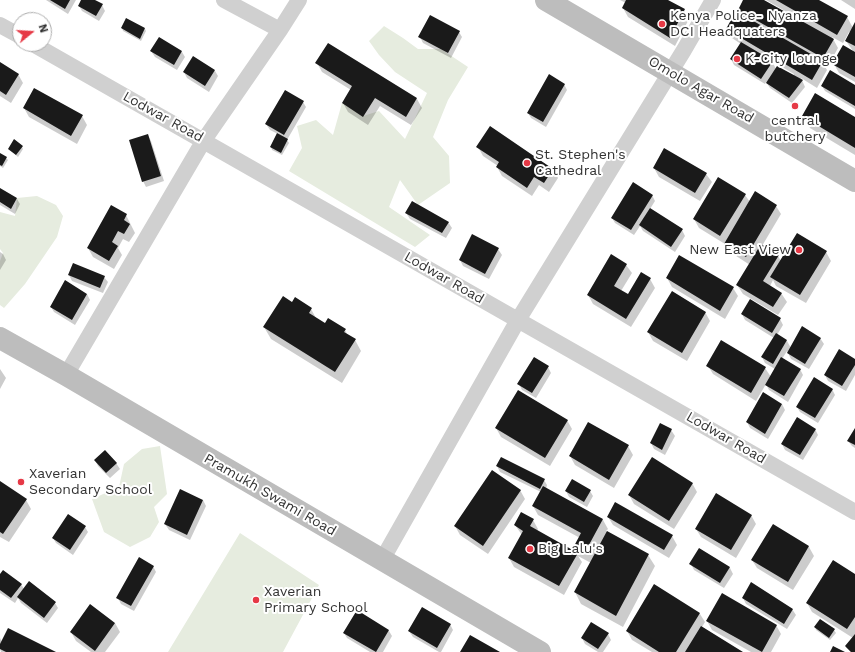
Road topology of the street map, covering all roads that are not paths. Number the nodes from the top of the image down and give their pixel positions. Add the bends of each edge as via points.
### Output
1 (224, 0) edge
2 (299, 0) edge
3 (546, 0) edge
4 (713, 0) edge
5 (0, 25) edge
6 (280, 30) junction
7 (12, 32) edge
8 (47, 52) edge
9 (670, 72) junction
10 (204, 140) junction
11 (855, 180) edge
12 (518, 320) junction
13 (0, 338) edge
14 (66, 375) junction
15 (855, 512) edge
16 (382, 560) junction
17 (540, 652) edge

1 - 6 street
2 - 6 street
3 - 9 main road, Omolo Agar Road
4 - 9 street
5 - 7 street
6 - 10 street
8 - 10 street, Lodwar Road
9 - 11 main road, Omolo Agar Road
9 - 12 street
10 - 12 street, Lodwar Road
10 - 14 street
12 - 15 street, Lodwar Road
12 - 16 street
13 - 14 main road, Pramukh Swami Road
14 - 16 main road, Pramukh Swami Road
16 - 17 main road, Pramukh Swami Road

